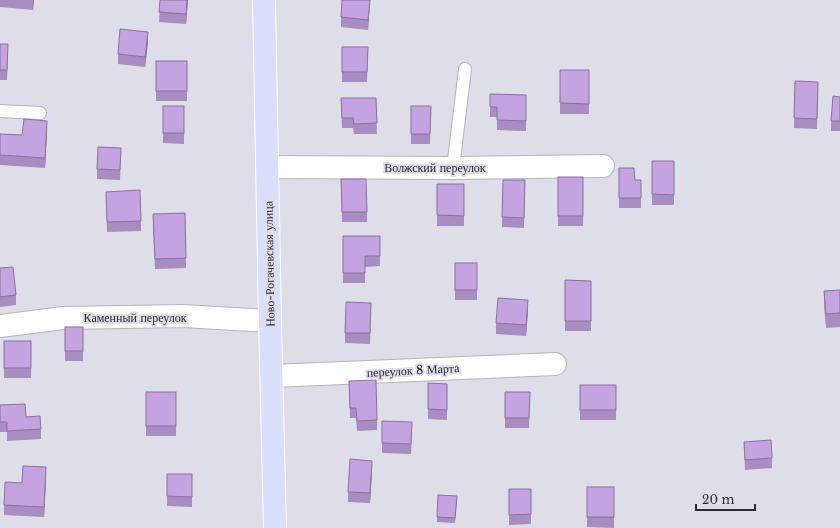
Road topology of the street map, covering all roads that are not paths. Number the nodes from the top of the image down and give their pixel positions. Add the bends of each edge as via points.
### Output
1 (264, 0) edge
2 (465, 69) dead end
3 (0, 111) edge
4 (40, 113) dead end
5 (603, 166) dead end
6 (268, 167) junction
7 (453, 168) junction
8 (270, 321) junction
9 (0, 326) edge
10 (555, 364) dead end
11 (272, 376) junction
12 (275, 528) edge

1 - 6 main road, Ново-Рогачевская улица
2 - 7 lane
3 - 4 lane
5 - 7 street, Волжский переулок
6 - 7 street, Волжский переулок
6 - 8 main road, Ново-Рогачевская улица
8 - 9 street, Каменный переулок via 183,316 63,318
8 - 11 main road, Ново-Рогачевская улица
10 - 11 street, переулок 8 Марта
11 - 12 main road, Ново-Рогачевская улица

